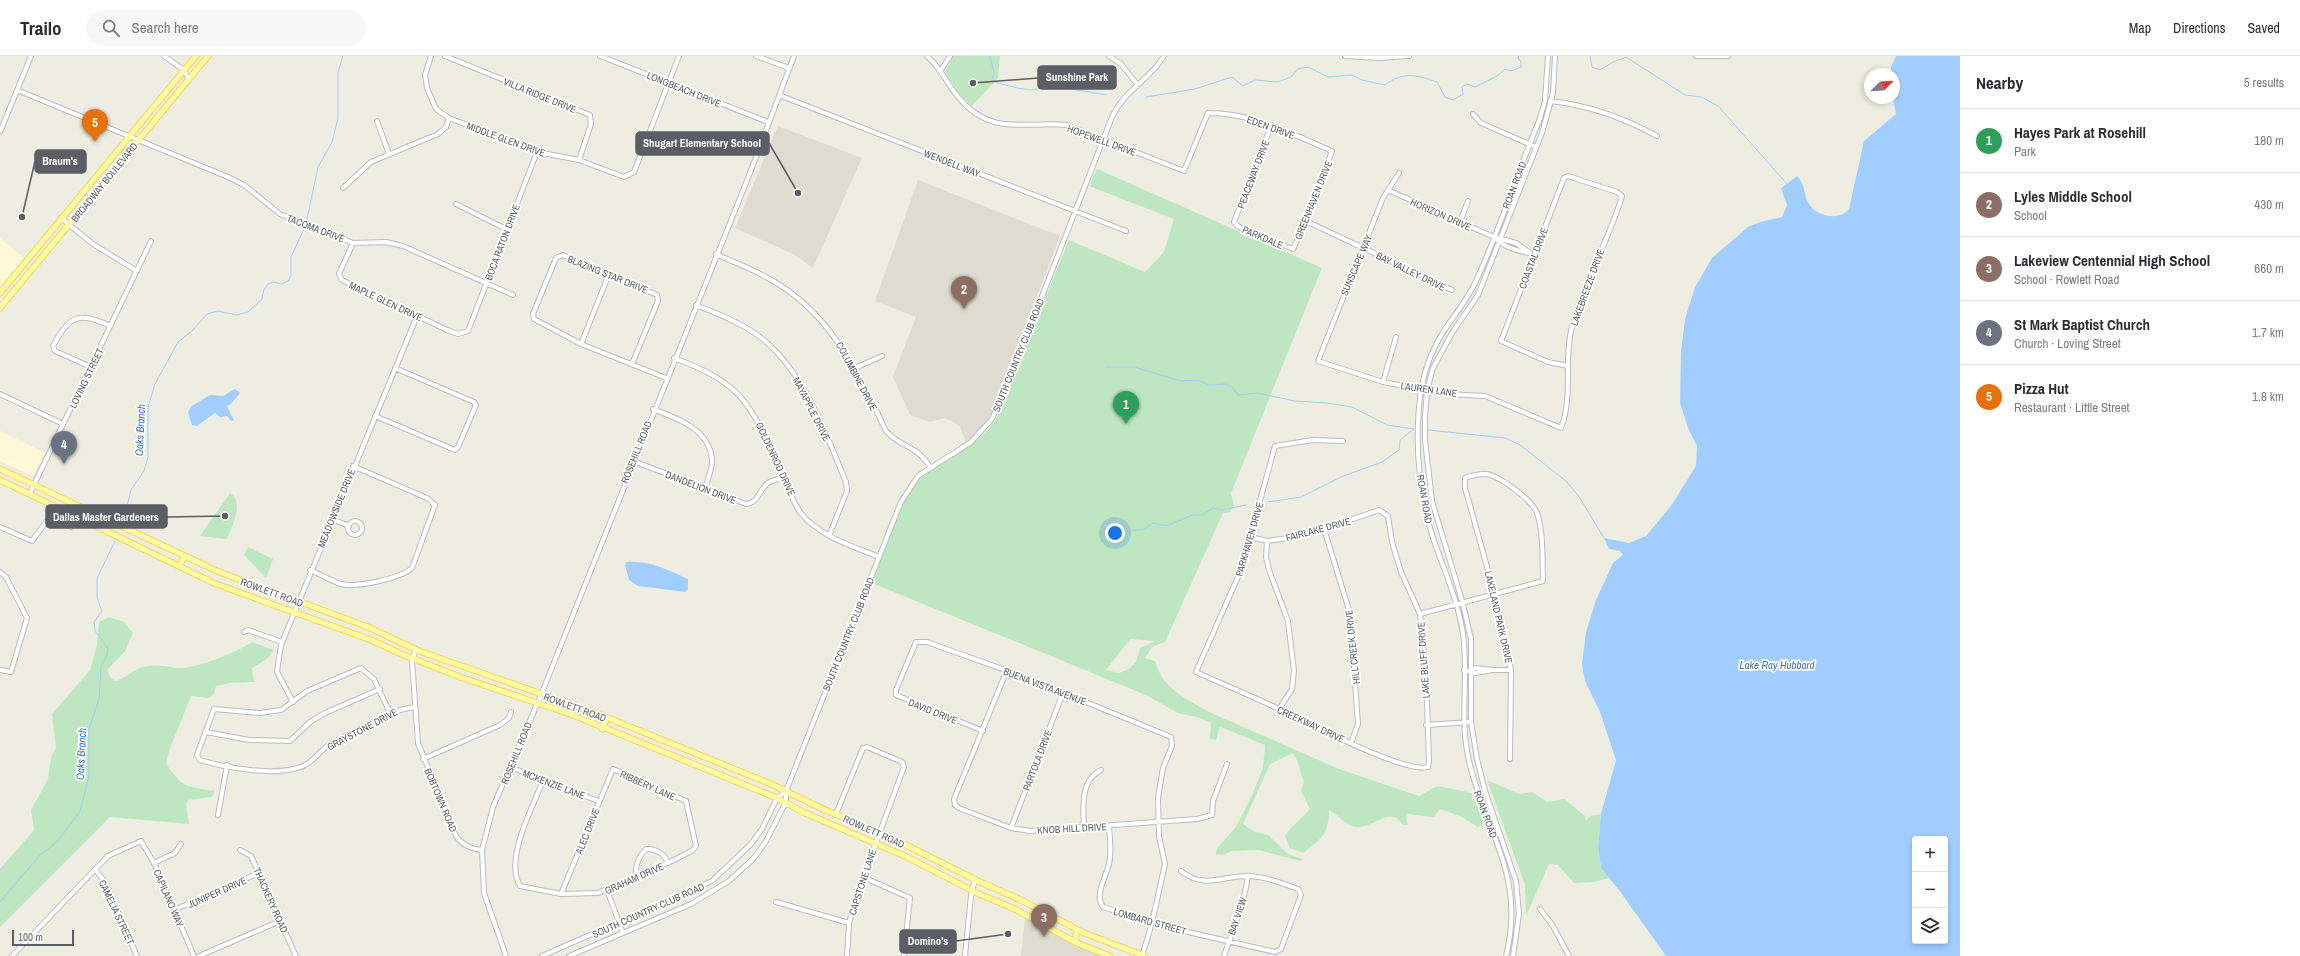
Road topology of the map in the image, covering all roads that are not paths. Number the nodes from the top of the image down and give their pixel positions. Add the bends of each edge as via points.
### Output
1 (31, 56) edge
2 (164, 56) edge
3 (196, 56) edge
4 (208, 56) edge
5 (431, 56) edge
6 (445, 56) edge
7 (600, 56) edge
8 (678, 56) edge
9 (756, 56) edge
10 (794, 56) edge
11 (927, 56) edge
12 (950, 56) edge
13 (1109, 56) edge
14 (1164, 56) edge
15 (1345, 56) edge
16 (1409, 56) edge
17 (1548, 56) edge
18 (1555, 56) edge
19 (1696, 56) edge
20 (1728, 56) edge
21 (789, 68) junction
22 (184, 70) junction
23 (941, 70) junction
24 (189, 80) junction
25 (668, 82) junction
26 (1137, 84) junction
27 (17, 90) junction
28 (779, 95) junction
29 (1545, 101) junction
30 (1551, 101) junction
31 (1473, 114) dead end
32 (449, 118) junction
33 (377, 121) dead end
34 (768, 122) junction
35 (1271, 126) junction
36 (0, 132) edge
37 (129, 135) junction
38 (1657, 136) dead end
39 (139, 139) junction
40 (1104, 139) junction
41 (1530, 144) junction
42 (1536, 146) junction
43 (1332, 150) joint
44 (537, 152) junction
45 (389, 154) junction
46 (579, 160) junction
47 (1184, 171) joint
48 (1399, 173) dead end
49 (1566, 176) joint
50 (343, 188) dead end
51 (1388, 190) junction
52 (1468, 201) dead end
53 (456, 204) dead end
54 (1076, 212) junction
55 (62, 218) junction
56 (1306, 221) junction
57 (1234, 222) joint
58 (1460, 222) junction
59 (69, 224) junction
60 (506, 229) junction
61 (1126, 232) dead end
62 (1494, 237) junction
63 (1501, 238) junction
64 (151, 241) dead end
65 (353, 242) junction
66 (1499, 243) junction
67 (1364, 248) junction
68 (1293, 249) joint
69 (716, 254) junction
70 (1532, 254) junction
71 (137, 271) junction
72 (609, 274) junction
73 (486, 284) junction
74 (1452, 290) dead end
75 (0, 293) edge
76 (513, 295) dead end
77 (696, 305) junction
78 (0, 308) edge
79 (417, 316) junction
80 (110, 326) junction
81 (468, 331) joint
82 (1396, 337) dead end
83 (581, 344) junction
84 (882, 356) dead end
85 (674, 358) junction
86 (1318, 361) joint
87 (632, 364) junction
88 (1568, 366) junction
89 (91, 367) junction
90 (395, 368) junction
91 (855, 368) junction
92 (666, 378) junction
93 (1383, 382) junction
94 (1421, 389) junction
95 (1427, 390) junction
96 (0, 394) edge
97 (653, 410) junction
98 (375, 416) junction
99 (63, 424) junction
100 (1561, 428) joint
101 (1343, 442) dead end
102 (633, 460) junction
103 (353, 466) junction
104 (930, 467) junction
105 (0, 469) edge
106 (783, 477) junction
107 (0, 480) edge
108 (34, 484) junction
109 (705, 489) junction
110 (30, 493) junction
111 (81, 507) junction
112 (1384, 512) joint
113 (76, 516) junction
114 (332, 519) junction
115 (349, 526) dead end
116 (0, 527) edge
117 (1324, 529) junction
118 (829, 536) junction
119 (1250, 537) junction
120 (1267, 542) junction
121 (184, 556) junction
122 (879, 557) junction
123 (180, 566) junction
124 (310, 570) junction
125 (0, 572) edge
126 (264, 589) junction
127 (1495, 595) junction
128 (260, 600) junction
129 (298, 601) junction
130 (1462, 604) junction
131 (1457, 605) junction
132 (294, 612) junction
133 (1420, 614) junction
134 (244, 632) dead end
135 (919, 641) joint
136 (282, 642) junction
137 (416, 649) junction
138 (413, 658) junction
139 (0, 670) edge
140 (1007, 670) junction
141 (1464, 670) junction
142 (1471, 670) junction
143 (1510, 670) junction
144 (1196, 672) joint
145 (380, 689) junction
146 (1063, 693) junction
147 (541, 695) junction
148 (293, 702) junction
149 (536, 703) junction
150 (415, 706) junction
151 (1279, 709) junction
152 (511, 712) dead end
153 (390, 713) junction
154 (607, 718) junction
155 (1463, 722) junction
156 (1471, 722) junction
157 (1426, 725) junction
158 (602, 729) junction
159 (983, 731) junction
160 (206, 732) junction
161 (1352, 743) junction
162 (423, 759) junction
163 (1510, 759) dead end
164 (1227, 764) dead end
165 (227, 765) junction
166 (1428, 767) joint
167 (510, 768) junction
168 (613, 769) joint
169 (1102, 770) dead end
170 (544, 780) junction
171 (786, 791) junction
172 (777, 798) junction
173 (598, 802) junction
174 (786, 802) junction
175 (218, 814) dead end
176 (836, 814) junction
177 (1159, 822) junction
178 (1109, 826) junction
179 (1011, 828) junction
180 (1084, 828) junction
181 (880, 832) junction
182 (875, 842) junction
183 (182, 844) dead end
184 (696, 846) joint
185 (240, 850) dead end
186 (482, 850) junction
187 (1508, 855) junction
188 (1503, 858) junction
189 (154, 863) junction
190 (668, 863) junction
191 (95, 869) junction
192 (1181, 871) dead end
193 (259, 873) junction
194 (636, 876) junction
195 (863, 876) junction
196 (1248, 876) junction
197 (975, 880) junction
198 (607, 890) junction
199 (972, 891) junction
200 (691, 892) junction
201 (561, 894) junction
202 (695, 902) junction
203 (776, 902) dead end
204 (1029, 904) junction
205 (1540, 909) dead end
206 (174, 910) junction
207 (1024, 914) junction
208 (280, 921) junction
209 (620, 923) junction
210 (849, 923) junction
211 (1152, 923) junction
212 (1077, 930) junction
213 (623, 933) junction
214 (1075, 941) junction
215 (1228, 941) junction
216 (12, 956) edge
217 (138, 956) edge
218 (194, 956) edge
219 (199, 956) edge
220 (296, 956) edge
221 (506, 956) edge
222 (542, 956) edge
223 (569, 956) edge
224 (847, 956) edge
225 (904, 956) edge
226 (965, 956) edge
227 (1110, 956) edge
228 (1143, 956) edge
229 (1224, 956) edge
230 (1506, 956) edge
231 (1513, 956) edge
232 (1569, 956) edge

1 - 27 street
2 - 22 street
3 - 22 main road, BROADWAY BOULEVARD
4 - 24 main road, BROADWAY BOULEVARD
5 - 32 street, MIDDLE GLEN DRIVE via 425,76 427,88 436,109
6 - 46 street, VILLA RIDGE DRIVE via 590,115 591,124
7 - 25 street, LONGBEACH DRIVE
8 - 25 street
9 - 21 street
10 - 21 street, ROSEHILL ROAD
11 - 23 street, HOPEWELL DRIVE
12 - 23 street
13 - 26 street via 1121,64
14 - 26 street, SOUTH COUNTRY CLUB ROAD via 1154,70
15 - 16 street
17 - 29 street, ROAN ROAD
18 - 30 street, ROAN ROAD
19 - 20 street
21 - 28 street, ROSEHILL ROAD
22 - 24 street
22 - 37 main road, BROADWAY BOULEVARD
23 - 40 street, HOPEWELL DRIVE via 963,102 993,122 1015,126 1067,126
24 - 39 main road, BROADWAY BOULEVARD
25 - 34 street, LONGBEACH DRIVE
25 - 46 street, MIDDLE GLEN DRIVE via 631,175 624,177
26 - 40 street, SOUTH COUNTRY CLUB ROAD via 1116,110
27 - 36 street
27 - 37 street, TACOMA DRIVE
28 - 34 street, ROSEHILL ROAD
28 - 54 street, WENDELL WAY
29 - 30 street
29 - 41 street, ROAN ROAD
30 - 38 street via 1618,118
30 - 42 street, ROAN ROAD
31 - 41 street via 1481,123
32 - 44 street, MIDDLE GLEN DRIVE
32 - 45 street via 446,127 438,134
33 - 45 street
34 - 69 street, ROSEHILL ROAD
35 - 43 street, EDEN DRIVE
35 - 47 street, EDEN DRIVE via 1242,116 1208,113
35 - 57 street, PEACEWAY DRIVE
37 - 39 street, TACOMA DRIVE
37 - 55 main road, BROADWAY BOULEVARD
39 - 59 main road, BROADWAY BOULEVARD
39 - 65 street, TACOMA DRIVE via 228,177 280,214
40 - 47 street, HOPEWELL DRIVE
40 - 54 street, SOUTH COUNTRY CLUB ROAD
41 - 42 street
41 - 62 street, ROAN ROAD
42 - 63 street, ROAN ROAD
43 - 56 street, GREENHAVEN DRIVE
44 - 46 street, MIDDLE GLEN DRIVE
44 - 60 street, BOCA RATON DRIVE
45 - 50 street via 371,162
48 - 51 street, SUNSCAPE WAY
49 - 70 street, COASTAL DRIVE
49 - 88 street, LAKEBREEZE DRIVE via 1617,192 1622,196 1575,318 1568,350
51 - 58 street, HORIZON DRIVE
51 - 67 street, SUNSCAPE WAY
52 - 58 street
53 - 60 street
54 - 61 street, WENDELL WAY
54 - 104 street, SOUTH COUNTRY CLUB ROAD via 992,419 971,442
55 - 59 street
55 - 75 main road, BROADWAY BOULEVARD
56 - 67 street, BAY VALLEY DRIVE
56 - 68 street, GREENHAVEN DRIVE
57 - 68 street, PARKDALE via 1245,230
58 - 62 street, HORIZON DRIVE
59 - 71 street via 93,244
59 - 78 main road, BROADWAY BOULEVARD
60 - 73 street, BOCA RATON DRIVE
62 - 63 street, HORIZON DRIVE
62 - 66 street, HORIZON DRIVE
62 - 94 street, ROAN ROAD via 1470,292 1433,352
63 - 66 street, ROAN ROAD
63 - 70 street, HORIZON DRIVE via 1522,246
64 - 71 street, LOVING STREET
65 - 73 street, TACOMA DRIVE via 386,242 403,246
65 - 79 street, MAPLE GLEN DRIVE via 339,274 342,280
66 - 70 street, HORIZON DRIVE
66 - 95 street, ROAN ROAD via 1478,295 1439,355
67 - 74 street, BAY VALLEY DRIVE
67 - 86 street, SUNSCAPE WAY via 1333,318
69 - 77 street, ROSEHILL ROAD
69 - 91 street, COLUMBINE DRIVE via 767,277 795,295 831,330
70 - 88 street, COASTAL DRIVE via 1501,341 1548,362
71 - 80 street, LOVING STREET
72 - 83 street
72 - 83 street, BLAZING STAR DRIVE via 563,256 554,260 533,314 534,317
72 - 87 street, BLAZING STAR DRIVE via 657,296 658,301
73 - 76 street, TACOMA DRIVE
73 - 81 street, BOCA RATON DRIVE
77 - 85 street, ROSEHILL ROAD
77 - 118 street, MAYAPPLE DRIVE via 723,316 763,340 788,364 805,391 846,482 847,491
79 - 81 street, MAPLE GLEN DRIVE via 458,334
79 - 90 street, MEADOWSIDE DRIVE
80 - 89 street, LOVING STREET
80 - 89 street via 94,318 75,318 63,330 53,346 55,351
82 - 93 street
83 - 87 street
84 - 91 street
85 - 92 street, ROSEHILL ROAD
85 - 106 street, GOLDENROD DRIVE via 704,369 731,387 746,402 757,419
86 - 93 street, LAUREN LANE
87 - 92 street
88 - 100 street, LAKEBREEZE DRIVE via 1566,410
89 - 99 street, LOVING STREET
90 - 98 street, MEADOWSIDE DRIVE
90 - 98 street via 474,402 476,405 470,420 458,447 454,450
91 - 104 street, COLUMBINE DRIVE via 886,431 893,440 916,450
92 - 97 street, ROSEHILL ROAD
93 - 94 street, LAUREN LANE
94 - 95 street, LAUREN LANE
94 - 131 street, ROAN ROAD via 1418,423 1422,488 1433,537
95 - 100 street, LAUREN LANE via 1485,396
95 - 130 street, ROAN ROAD via 1425,440 1432,502
96 - 99 street
97 - 102 street, ROSEHILL ROAD
97 - 109 street via 690,424 699,432 712,458
98 - 103 street, MEADOWSIDE DRIVE
99 - 108 street, LOVING STREET
101 - 119 street, PARKHAVEN DRIVE via 1313,440 1275,446
102 - 109 street, DANDELION DRIVE
102 - 147 street, ROSEHILL ROAD
103 - 114 street, MEADOWSIDE DRIVE
103 - 124 street via 427,498 435,505 412,568 399,575 352,585 341,584
104 - 122 street, SOUTH COUNTRY CLUB ROAD via 918,476 901,502
105 - 108 main road, ROWLETT ROAD
106 - 109 street, DANDELION DRIVE via 768,483 752,504 734,501
106 - 118 street, GOLDENROD DRIVE via 800,512
107 - 110 main road, ROWLETT ROAD
108 - 110 street, LOVING STREET
108 - 111 main road, ROWLETT ROAD
110 - 113 main road, ROWLETT ROAD
111 - 113 street
111 - 121 main road, ROWLETT ROAD
112 - 117 street, FAIRLAKE DRIVE via 1379,510
112 - 133 street, LAKE BLUFF DRIVE via 1388,516 1401,572
113 - 116 street via 71,527 50,520 46,522 32,541
113 - 123 main road, ROWLETT ROAD
114 - 115 street
114 - 124 street, MEADOWSIDE DRIVE
117 - 120 street, FAIRLAKE DRIVE
117 - 161 street, HILL CREEK DRIVE via 1350,613 1358,724
118 - 122 street, GOLDENROD DRIVE
119 - 120 street, FAIRLAKE DRIVE
119 - 144 street, PARKHAVEN DRIVE via 1241,570
120 - 151 street via 1266,557 1269,570 1288,621 1294,671 1292,689
121 - 123 main road
121 - 126 main road, ROWLETT ROAD
122 - 171 street, SOUTH COUNTRY CLUB ROAD
123 - 128 main road, ROWLETT ROAD via 216,584
124 - 129 street, MEADOWSIDE DRIVE
125 - 139 street via 6,577 27,618 11,672
126 - 128 main road
126 - 129 main road, ROWLETT ROAD
127 - 127 street, LAKELAND PARK DRIVE via 1543,581 1541,544 1536,512 1524,497 1487,474 1465,478 1465,488
127 - 130 street
127 - 143 street, LAKELAND PARK DRIVE
128 - 132 main road, ROWLETT ROAD
129 - 132 street, MEADOWSIDE DRIVE
129 - 137 main road, ROWLETT ROAD via 368,627
130 - 131 street
130 - 142 street, ROAN ROAD via 1471,639
131 - 133 street
131 - 141 street, ROAN ROAD via 1463,636
132 - 136 street, MEADOWSIDE DRIVE
132 - 138 main road, ROWLETT ROAD
133 - 157 street, LAKE BLUFF DRIVE via 1426,674
134 - 136 street via 248,630
135 - 140 street, BUENA VISTA AVENUE
135 - 159 street, DAVID DRIVE via 916,642 903,670 896,695
136 - 148 street, MEADOWSIDE DRIVE via 277,672 288,698
137 - 138 street, BOBTOWN ROAD
137 - 147 main road, ROWLETT ROAD
138 - 149 main road, ROWLETT ROAD
138 - 150 street, BOBTOWN ROAD
140 - 146 street, BUENA VISTA AVENUE
140 - 159 street, KNOB HILL DRIVE
141 - 142 street
141 - 155 street, ROAN ROAD
142 - 143 street via 1475,673
142 - 156 street, ROAN ROAD
143 - 163 street, LAKELAND PARK DRIVE
144 - 151 street, CREEKWAY DRIVE
145 - 148 street via 374,679 361,668 308,691
145 - 153 street
145 - 160 street via 325,713 310,722 290,741 249,740
146 - 177 street, BUENA VISTA AVENUE via 1169,736 1172,746 1161,778
146 - 179 street, PARTOLA DRIVE
147 - 149 street, ROSEHILL ROAD
147 - 154 main road, ROWLETT ROAD
148 - 160 street via 281,710 272,712 214,709
149 - 158 main road, ROWLETT ROAD via 573,715
149 - 167 street, ROSEHILL ROAD
150 - 153 street, GRAYSTONE DRIVE
150 - 162 street, BOBTOWN ROAD via 418,743
151 - 161 street, CREEKWAY DRIVE
152 - 162 street via 509,718 500,725
153 - 165 street, GRAYSTONE DRIVE via 326,746 315,758 292,770 270,771
154 - 158 main road
154 - 171 main road, ROWLETT ROAD
155 - 156 street
155 - 157 street
155 - 188 street, ROAN ROAD via 1468,759
156 - 187 street, ROAN ROAD via 1481,775
157 - 166 street, LAKE BLUFF DRIVE
158 - 172 main road, ROWLETT ROAD
159 - 179 street, KNOB HILL DRIVE via 954,799 955,805
160 - 165 street, GRAYSTONE DRIVE via 198,758
161 - 166 street, CREEKWAY DRIVE via 1407,765 1423,769
162 - 186 street, BOBTOWN ROAD via 456,836 460,842
164 - 177 street, KNOB HILL DRIVE via 1213,801 1212,815 1197,819
165 - 175 street
167 - 170 street, MCKENZIE LANE
167 - 186 street, ROSEHILL ROAD via 493,807
168 - 173 street, ALEC DRIVE
168 - 184 street, RIBBERY LANE via 686,801
169 - 180 street via 1088,781 1083,806
170 - 173 street, MCKENZIE LANE
170 - 201 street, GRAHAM DRIVE via 520,839 516,874 520,886
171 - 172 street, SOUTH COUNTRY CLUB ROAD
171 - 174 street, SOUTH COUNTRY CLUB ROAD
171 - 176 main road, ROWLETT ROAD
172 - 174 main road, ROWLETT ROAD
172 - 200 street, SOUTH COUNTRY CLUB ROAD via 762,829 744,852 712,881
173 - 201 street, ALEC DRIVE
174 - 182 main road, ROWLETT ROAD via 810,815
174 - 202 street, SOUTH COUNTRY CLUB ROAD via 771,832 753,858 730,881
176 - 181 main road, ROWLETT ROAD
176 - 181 street, CAPSTONE LANE via 863,748 867,747 902,762 904,767
177 - 178 street, KNOB HILL DRIVE
177 - 211 street via 1165,864
178 - 180 street, KNOB HILL DRIVE
178 - 211 street, LOMBARD STREET via 1110,860 1099,902 1110,911
179 - 180 street, KNOB HILL DRIVE via 1030,831
181 - 182 street, CAPSTONE LANE
181 - 197 main road, ROWLETT ROAD
182 - 195 street, CAPSTONE LANE
182 - 199 main road, ROWLETT ROAD
183 - 189 street via 175,853
184 - 190 street, GRAHAM DRIVE
185 - 193 street, THACKERY ROAD via 251,856
186 - 221 street via 484,893
187 - 188 street
187 - 231 street, ROAN ROAD via 1516,880 1519,914
188 - 230 street, ROAN ROAD via 1511,888 1512,906 1512,924
189 - 191 street, CAPILANO WAY via 141,841 108,856
189 - 206 street, CAPILANO WAY
190 - 194 street, GRAHAM DRIVE
190 - 194 street via 663,854 646,849 638,859
191 - 216 street
191 - 217 street, CAMELIA STREET via 105,882
192 - 196 street via 1190,878 1205,882
193 - 206 street, JUNIPER DRIVE
193 - 208 street, THACKERY ROAD
194 - 198 street, GRAHAM DRIVE
195 - 210 street, CAPSTONE LANE
195 - 225 street via 910,898
196 - 215 street, BAY VIEW via 1243,903
196 - 215 street, LOMBARD STREET via 1283,884 1300,891 1281,949 1275,952
197 - 199 street
197 - 204 main road, ROWLETT ROAD
198 - 201 street, GRAHAM DRIVE via 578,895
198 - 209 street
199 - 207 main road, ROWLETT ROAD
199 - 226 street
200 - 202 street
200 - 209 street, SOUTH COUNTRY CLUB ROAD
202 - 213 street, SOUTH COUNTRY CLUB ROAD
203 - 210 street
204 - 207 main road
204 - 212 main road, ROWLETT ROAD
205 - 232 street via 1553,926
206 - 218 street, CAPILANO WAY
207 - 214 main road, ROWLETT ROAD
208 - 219 street
208 - 220 street, THACKERY ROAD
209 - 213 street
209 - 222 street, SOUTH COUNTRY CLUB ROAD
210 - 224 street, CAPSTONE LANE
211 - 215 street, LOMBARD STREET
211 - 228 street
212 - 214 main road
212 - 228 main road, ROWLETT ROAD
213 - 223 street, SOUTH COUNTRY CLUB ROAD
214 - 227 main road, ROWLETT ROAD
215 - 229 street, BAY VIEW

